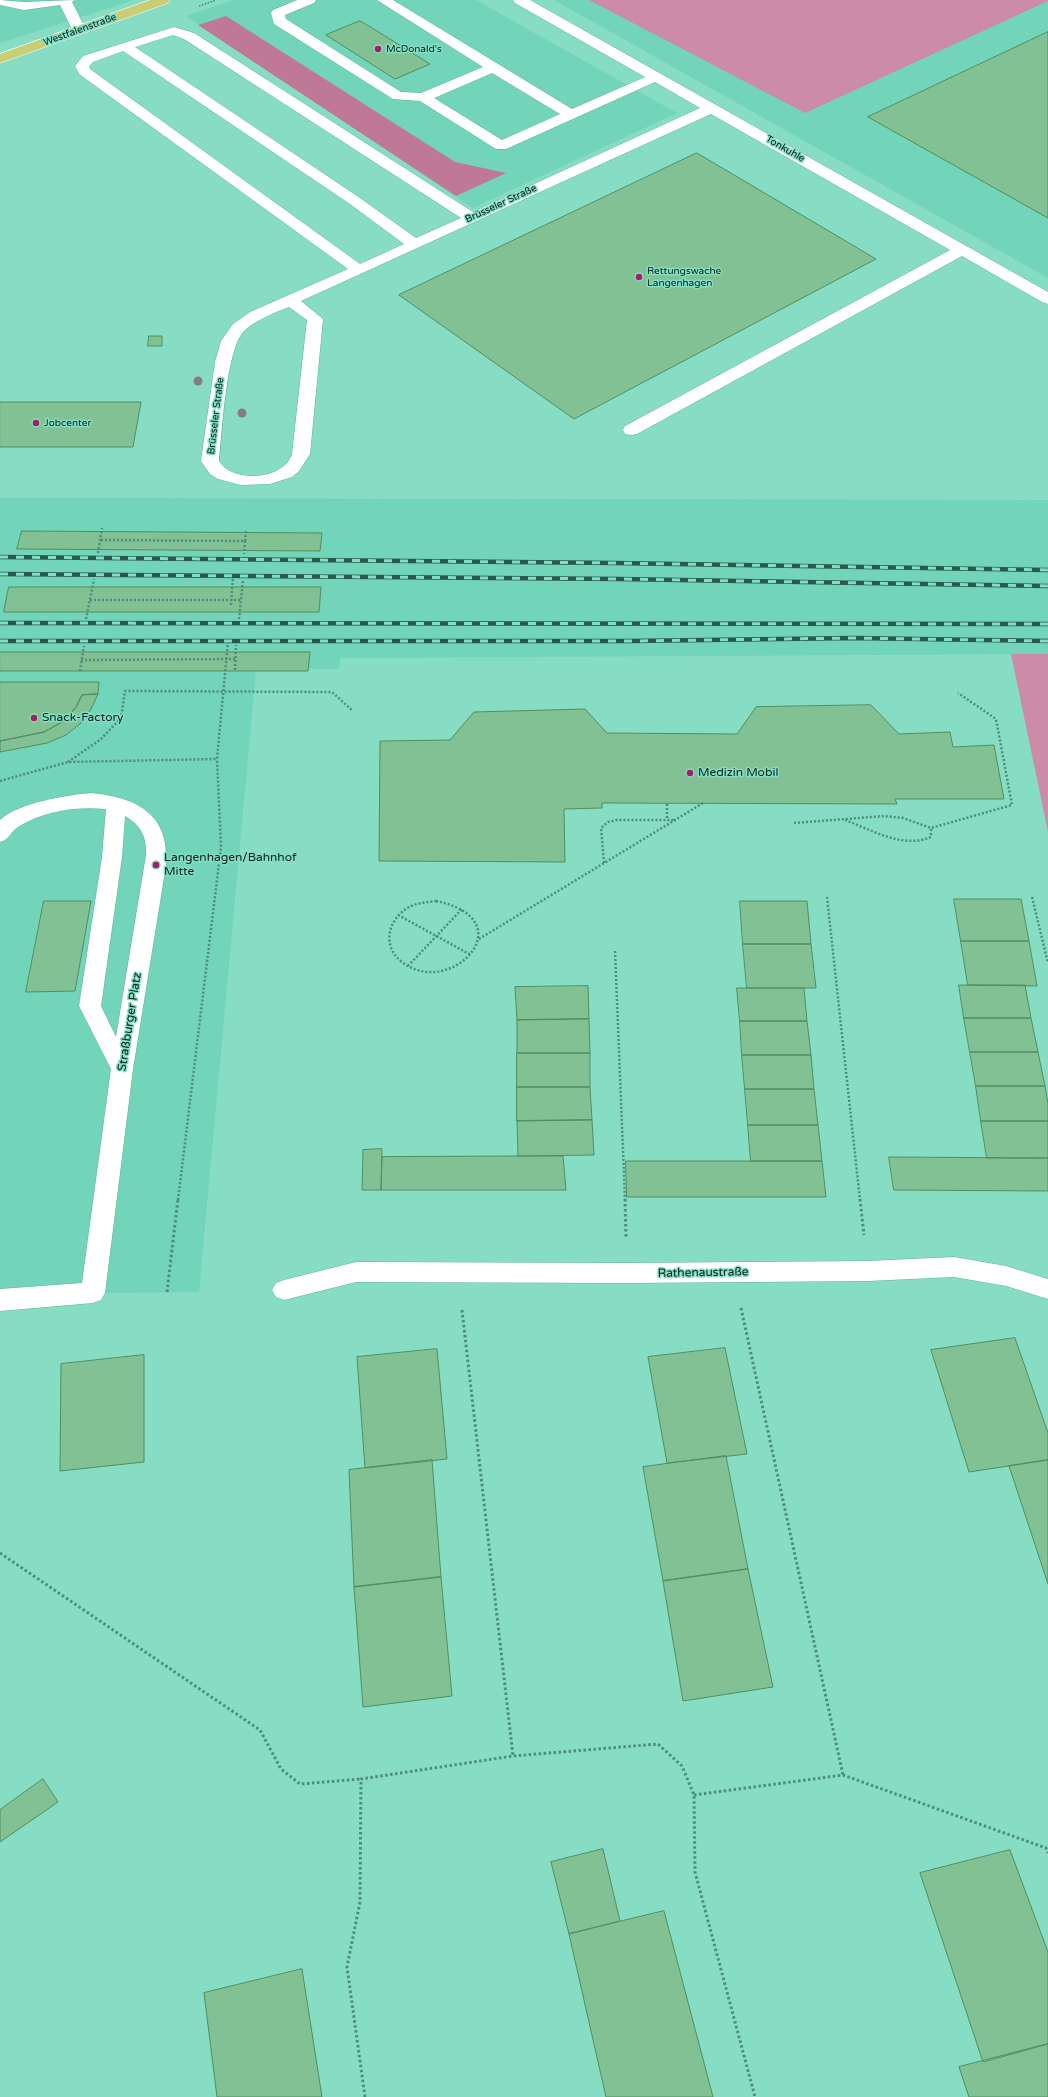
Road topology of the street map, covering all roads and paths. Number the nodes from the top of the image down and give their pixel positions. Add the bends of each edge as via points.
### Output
1 (66, 0) edge
2 (163, 0) edge
3 (309, 0) edge
4 (520, 0) edge
5 (0, 1) edge
6 (389, 3) edge
7 (80, 30) junction
8 (124, 46) junction
9 (0, 59) edge
10 (494, 67) junction
11 (656, 77) junction
12 (423, 97) junction
13 (712, 108) junction
14 (571, 115) junction
15 (472, 218) junction
16 (414, 244) junction
17 (962, 250) junction
18 (359, 270) junction
19 (1048, 299) edge
20 (290, 300) junction
21 (631, 430) dead end
22 (102, 528) dead end
23 (246, 530) dead end
24 (100, 540) junction
25 (245, 540) junction
26 (98, 553) dead end
27 (244, 554) dead end
28 (233, 577) dead end
29 (94, 579) dead end
30 (243, 580) dead end
31 (90, 600) junction
32 (231, 600) junction
33 (241, 600) junction
34 (230, 605) dead end
35 (86, 619) dead end
36 (239, 619) dead end
37 (228, 642) dead end
38 (236, 645) dead end
39 (84, 646) dead end
40 (81, 660) junction
41 (226, 660) junction
42 (236, 660) junction
43 (235, 670) dead end
44 (80, 671) dead end
45 (223, 691) junction
46 (958, 693) dead end
47 (353, 711) dead end
48 (217, 759) junction
49 (68, 762) junction
50 (0, 781) edge
51 (116, 804) junction
52 (666, 804) dead end
53 (703, 804) dead end
54 (843, 819) junction
55 (667, 820) junction
56 (676, 820) junction
57 (794, 823) dead end
58 (931, 828) junction
59 (0, 835) edge
60 (604, 863) junction
61 (826, 897) dead end
62 (1032, 897) dead end
63 (462, 909) junction
64 (398, 915) junction
65 (436, 936) junction
66 (479, 939) junction
67 (615, 951) dead end
68 (471, 955) junction
69 (1048, 963) edge
70 (408, 966) junction
71 (122, 1069) junction
72 (868, 1271) junction
73 (736, 1272) junction
74 (627, 1273) junction
75 (461, 1274) junction
76 (1048, 1289) edge
77 (284, 1290) dead end
78 (167, 1292) dead end
79 (0, 1300) edge
80 (0, 1553) edge
81 (513, 1756) junction
82 (843, 1775) junction
83 (361, 1779) junction
84 (694, 1795) junction
85 (1048, 1853) edge
86 (365, 2097) edge
87 (755, 2097) edge

1 - 5 street via 24,6
1 - 7 street
2 - 7 main road, Westfalenstraße
3 - 12 street via 278,13 279,21 398,96
4 - 11 street, Tonkuhle
6 - 10 street
7 - 9 main road, Westfalenstraße
8 - 15 street via 174,32 189,36
8 - 16 street via 355,201
8 - 18 street via 88,59 82,66 84,71
10 - 12 street
10 - 14 street
11 - 13 street, Tonkuhle
11 - 14 street
12 - 14 street via 501,146
13 - 15 street, Brüsseler Straße
13 - 17 street, Tonkuhle
15 - 16 street, Brüsseler Straße
16 - 18 street, Brüsseler Straße
17 - 19 street, Tonkuhle
17 - 21 street
18 - 20 street, Brüsseler Straße
20 - 20 street, Brüsseler Straße via 256,315 239,327 229,341 223,362 210,461 217,471 230,478 278,477 297,464 301,454 315,319
22 - 24 path
23 - 25 path
24 - 25 path
24 - 26 path
25 - 27 path
28 - 32 path
29 - 31 path
30 - 33 path
31 - 32 path
31 - 35 path
32 - 33 path
32 - 34 path
33 - 36 path
37 - 41 path
38 - 42 path
39 - 40 path
40 - 41 path
40 - 44 path
41 - 42 path
41 - 45 path
42 - 43 path
45 - 47 path via 332,692
45 - 48 path
45 - 49 path via 125,691 121,718 101,739
46 - 58 path via 996,719 1012,805
48 - 49 path
48 - 78 path via 221,847
49 - 50 path
51 - 59 street, Straßburger Platz via 86,800 41,809 8,824
51 - 71 street via 112,857 90,1006
51 - 71 street, Straßburger Platz via 135,813 150,827 157,845 156,865
52 - 55 path
53 - 56 path
54 - 57 path
54 - 58 path via 884,816 903,818
54 - 58 path via 906,843 924,842 931,837
55 - 56 path
55 - 60 path via 608,822 601,828
56 - 60 path
60 - 66 path
61 - 72 path
62 - 69 path
63 - 64 path via 450,904 429,902 410,907
63 - 65 path
63 - 66 path via 472,917 478,927
64 - 65 path
64 - 70 path via 391,924 388,935 390,946 396,958
65 - 68 path
65 - 70 path
66 - 68 path
67 - 74 path
68 - 70 path via 453,967 438,971
71 - 79 street, Straßburger Platz via 93,1293
72 - 73 street, Rathenaustraße
72 - 76 street, Rathenaustraße via 954,1267 1006,1276
73 - 74 street, Rathenaustraße
73 - 82 path via 741,1306
74 - 75 street, Rathenaustraße
75 - 77 street, Rathenaustraße via 356,1272
75 - 81 path via 463,1313
80 - 83 path via 260,1730 281,1769 300,1784
81 - 83 path
81 - 84 path via 658,1744 682,1766
82 - 84 path
82 - 85 path via 1046,1848
83 - 86 path via 360,1902 347,1967
84 - 87 path via 694,1872

